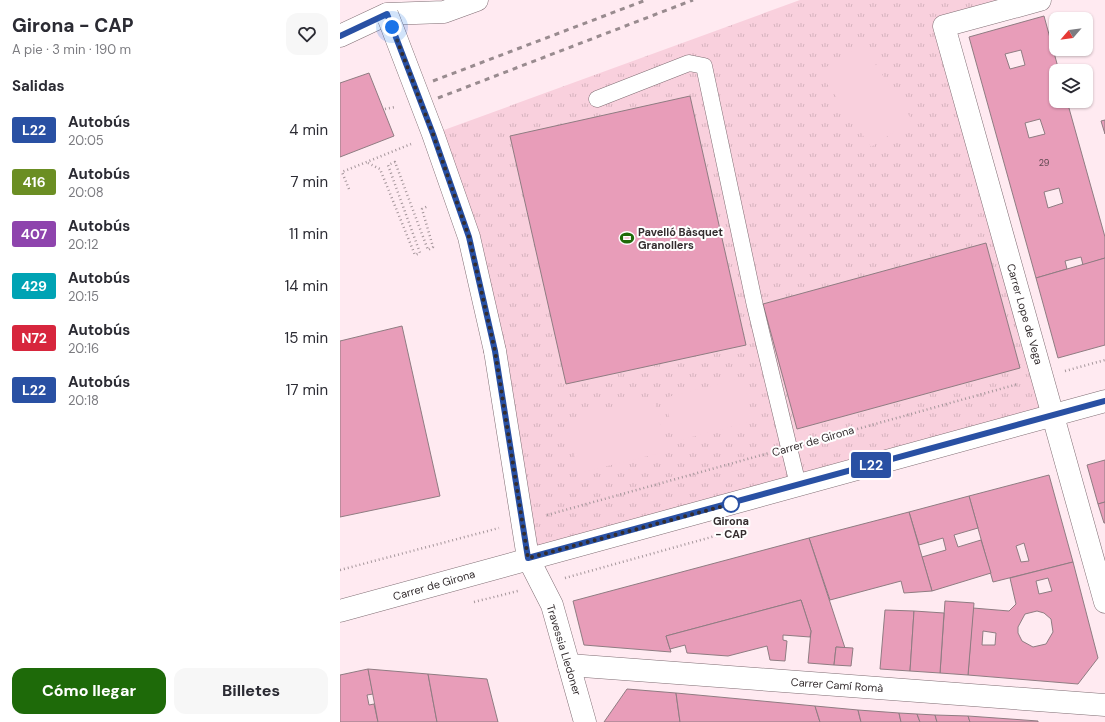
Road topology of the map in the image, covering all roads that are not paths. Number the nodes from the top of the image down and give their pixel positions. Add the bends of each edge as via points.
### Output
1 (477, 0) edge
2 (1040, 0) edge
3 (386, 7) edge
4 (340, 36) edge
5 (597, 99) dead end
6 (1105, 401) edge
7 (1054, 415) junction
8 (798, 485) junction
9 (528, 558) junction
10 (1105, 602) edge
11 (340, 611) edge
12 (569, 664) junction
13 (1105, 705) edge
14 (585, 722) edge

1 - 3 street via 444,12
2 - 7 street, Carrer Lope de Vega via 944,26
3 - 4 street
3 - 9 street, bridge via 469,237 495,351
5 - 8 lane via 689,63 704,66 755,306
6 - 7 street, Carrer de Girona
7 - 8 street, Carrer de Girona
7 - 10 street, Carrer Lope de Vega
8 - 9 street, Carrer de Girona
9 - 11 street, Carrer de Girona
9 - 12 street, Travessia Lledoner via 552,605
12 - 13 street, Carrer Camí Romà
12 - 14 street, Travessia Lledoner

